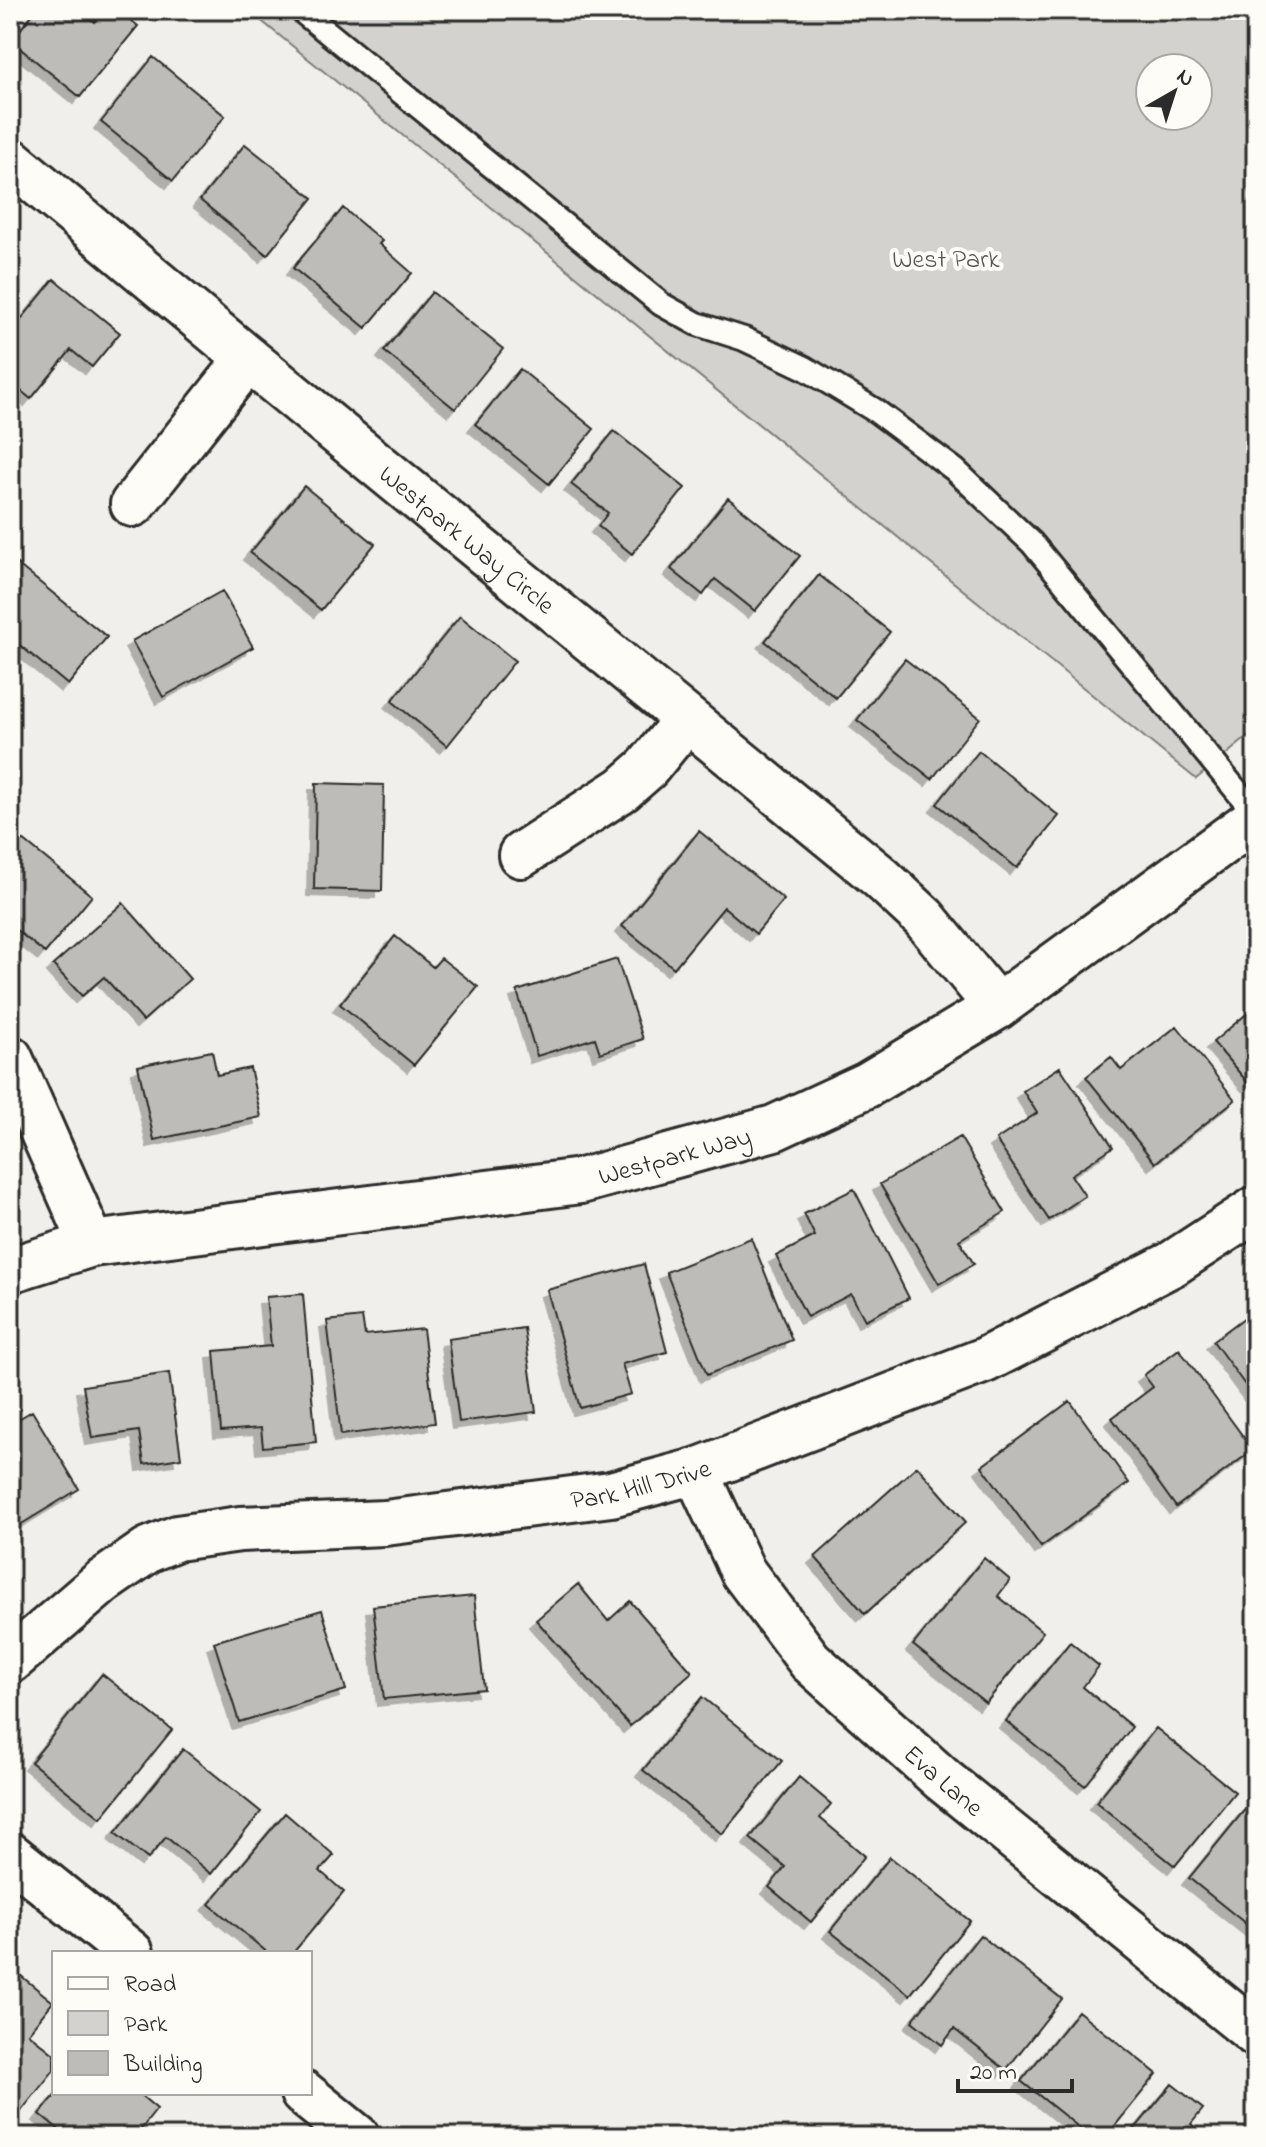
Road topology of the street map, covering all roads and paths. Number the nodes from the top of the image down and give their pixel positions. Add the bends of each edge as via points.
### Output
1 (300, 10) edge
2 (10, 160) edge
3 (248, 359) junction
4 (133, 504) dead end
5 (686, 720) junction
6 (1256, 816) edge
7 (521, 855) dead end
8 (997, 1007) junction
9 (10, 1058) edge
10 (1256, 1209) edge
11 (92, 1244) junction
12 (10, 1270) edge
13 (696, 1471) junction
14 (10, 1661) edge
15 (10, 1855) edge
16 (129, 1951) edge
17 (1256, 2034) edge
18 (305, 2095) edge
19 (357, 2137) edge

1 - 6 lane via 661,304 805,368 876,411 955,470 1032,543
2 - 3 street, Westpark Way Circle
3 - 4 street
3 - 5 street, Westpark Way Circle
5 - 7 street via 623,789
5 - 8 street, Westpark Way Circle via 891,887 924,918
6 - 8 street, Westpark Way
8 - 11 street, Westpark Way via 867,1085 774,1128 581,1181
9 - 11 street
10 - 13 street, Park Hill Drive via 1172,1264 985,1360
11 - 12 street, Westpark Way
13 - 14 street, Park Hill Drive via 611,1494 385,1523 240,1529 177,1538 148,1550 102,1582
13 - 17 street, Eva Lane via 743,1572 810,1661 943,1780
15 - 16 street
18 - 19 street

